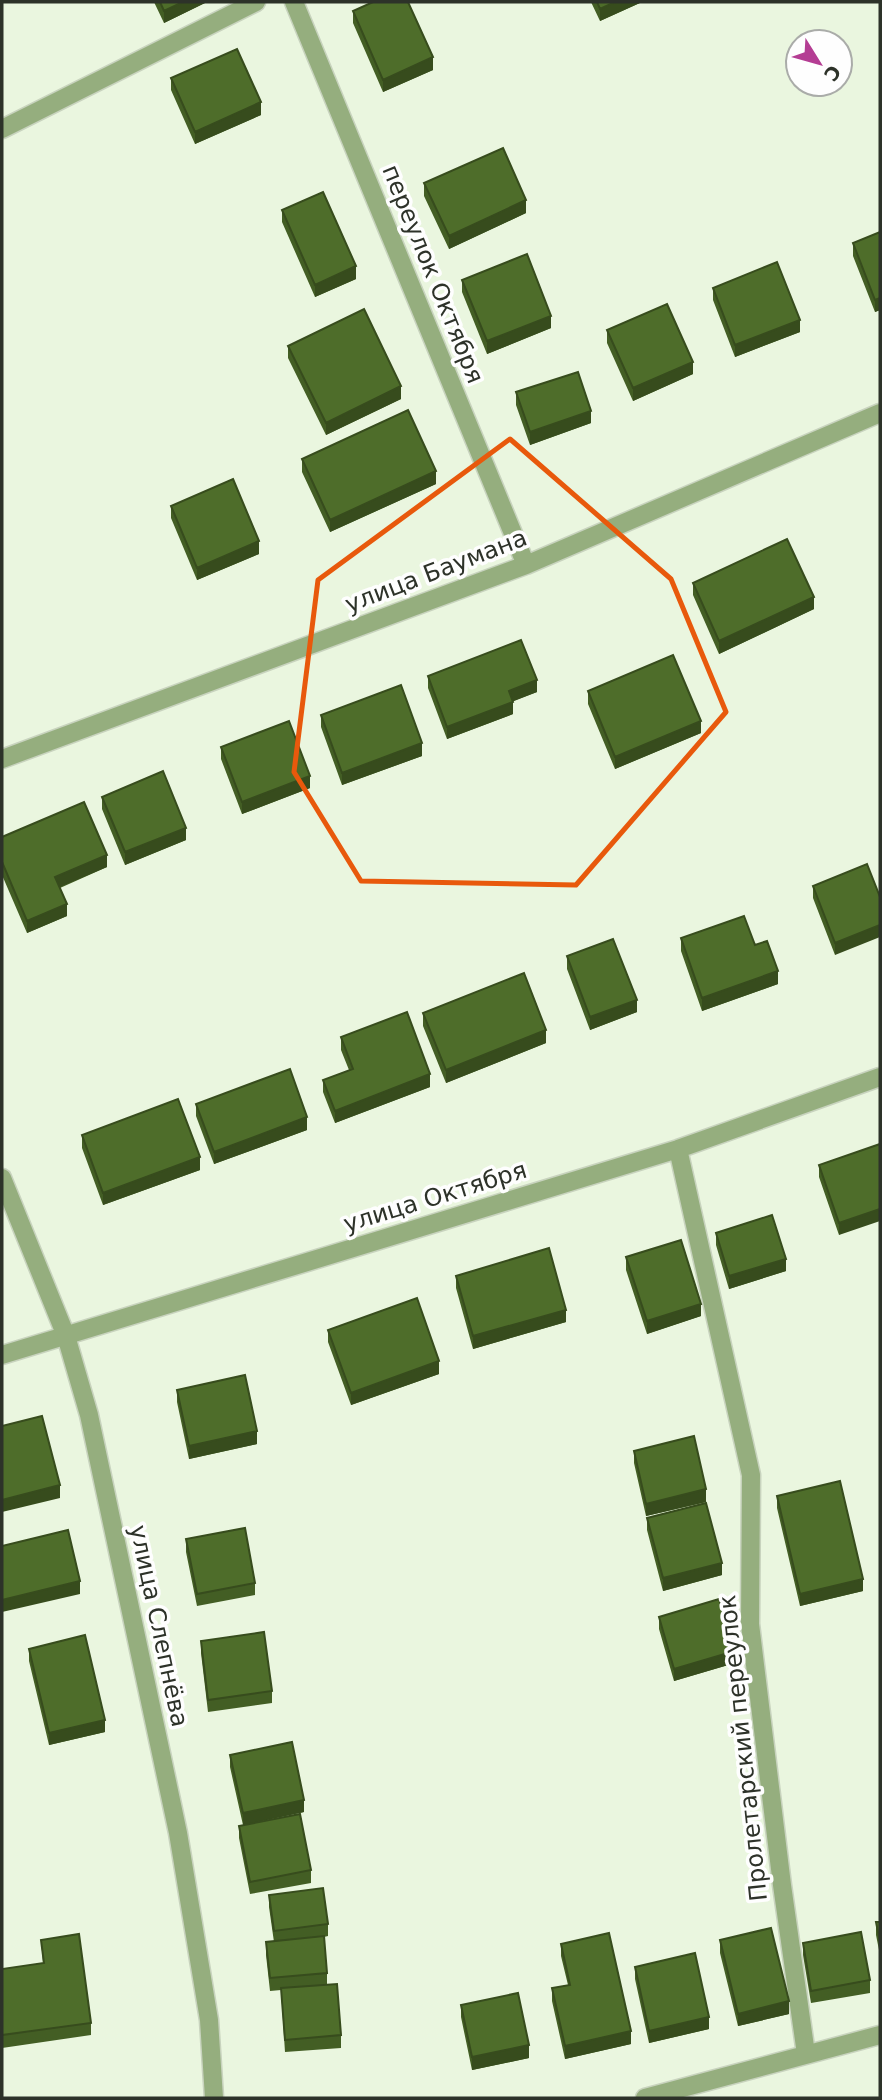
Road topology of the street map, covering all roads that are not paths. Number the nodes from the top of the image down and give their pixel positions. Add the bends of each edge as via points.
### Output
1 (256, 2) edge
2 (294, 2) edge
3 (2, 129) edge
4 (880, 413) edge
5 (526, 565) junction
6 (2, 759) edge
7 (880, 1077) edge
8 (678, 1149) junction
9 (2, 1178) edge
10 (66, 1336) junction
11 (2, 1354) edge
12 (880, 2035) edge
13 (806, 2054) junction
14 (214, 2098) edge
15 (645, 2098) edge

1 - 3 street
2 - 5 street, переулок Октября
4 - 5 street, улица Баумана
5 - 6 street, улица Баумана
7 - 8 street, улица Октября
8 - 10 street, улица Октября
8 - 13 street, Пролетарский переулок via 751,1475 750,1624
9 - 10 street, улица Слепнёва
10 - 11 street, улица Октября
10 - 14 street, улица Слепнёва via 89,1415 178,1833 209,2020
12 - 13 street
13 - 15 street

